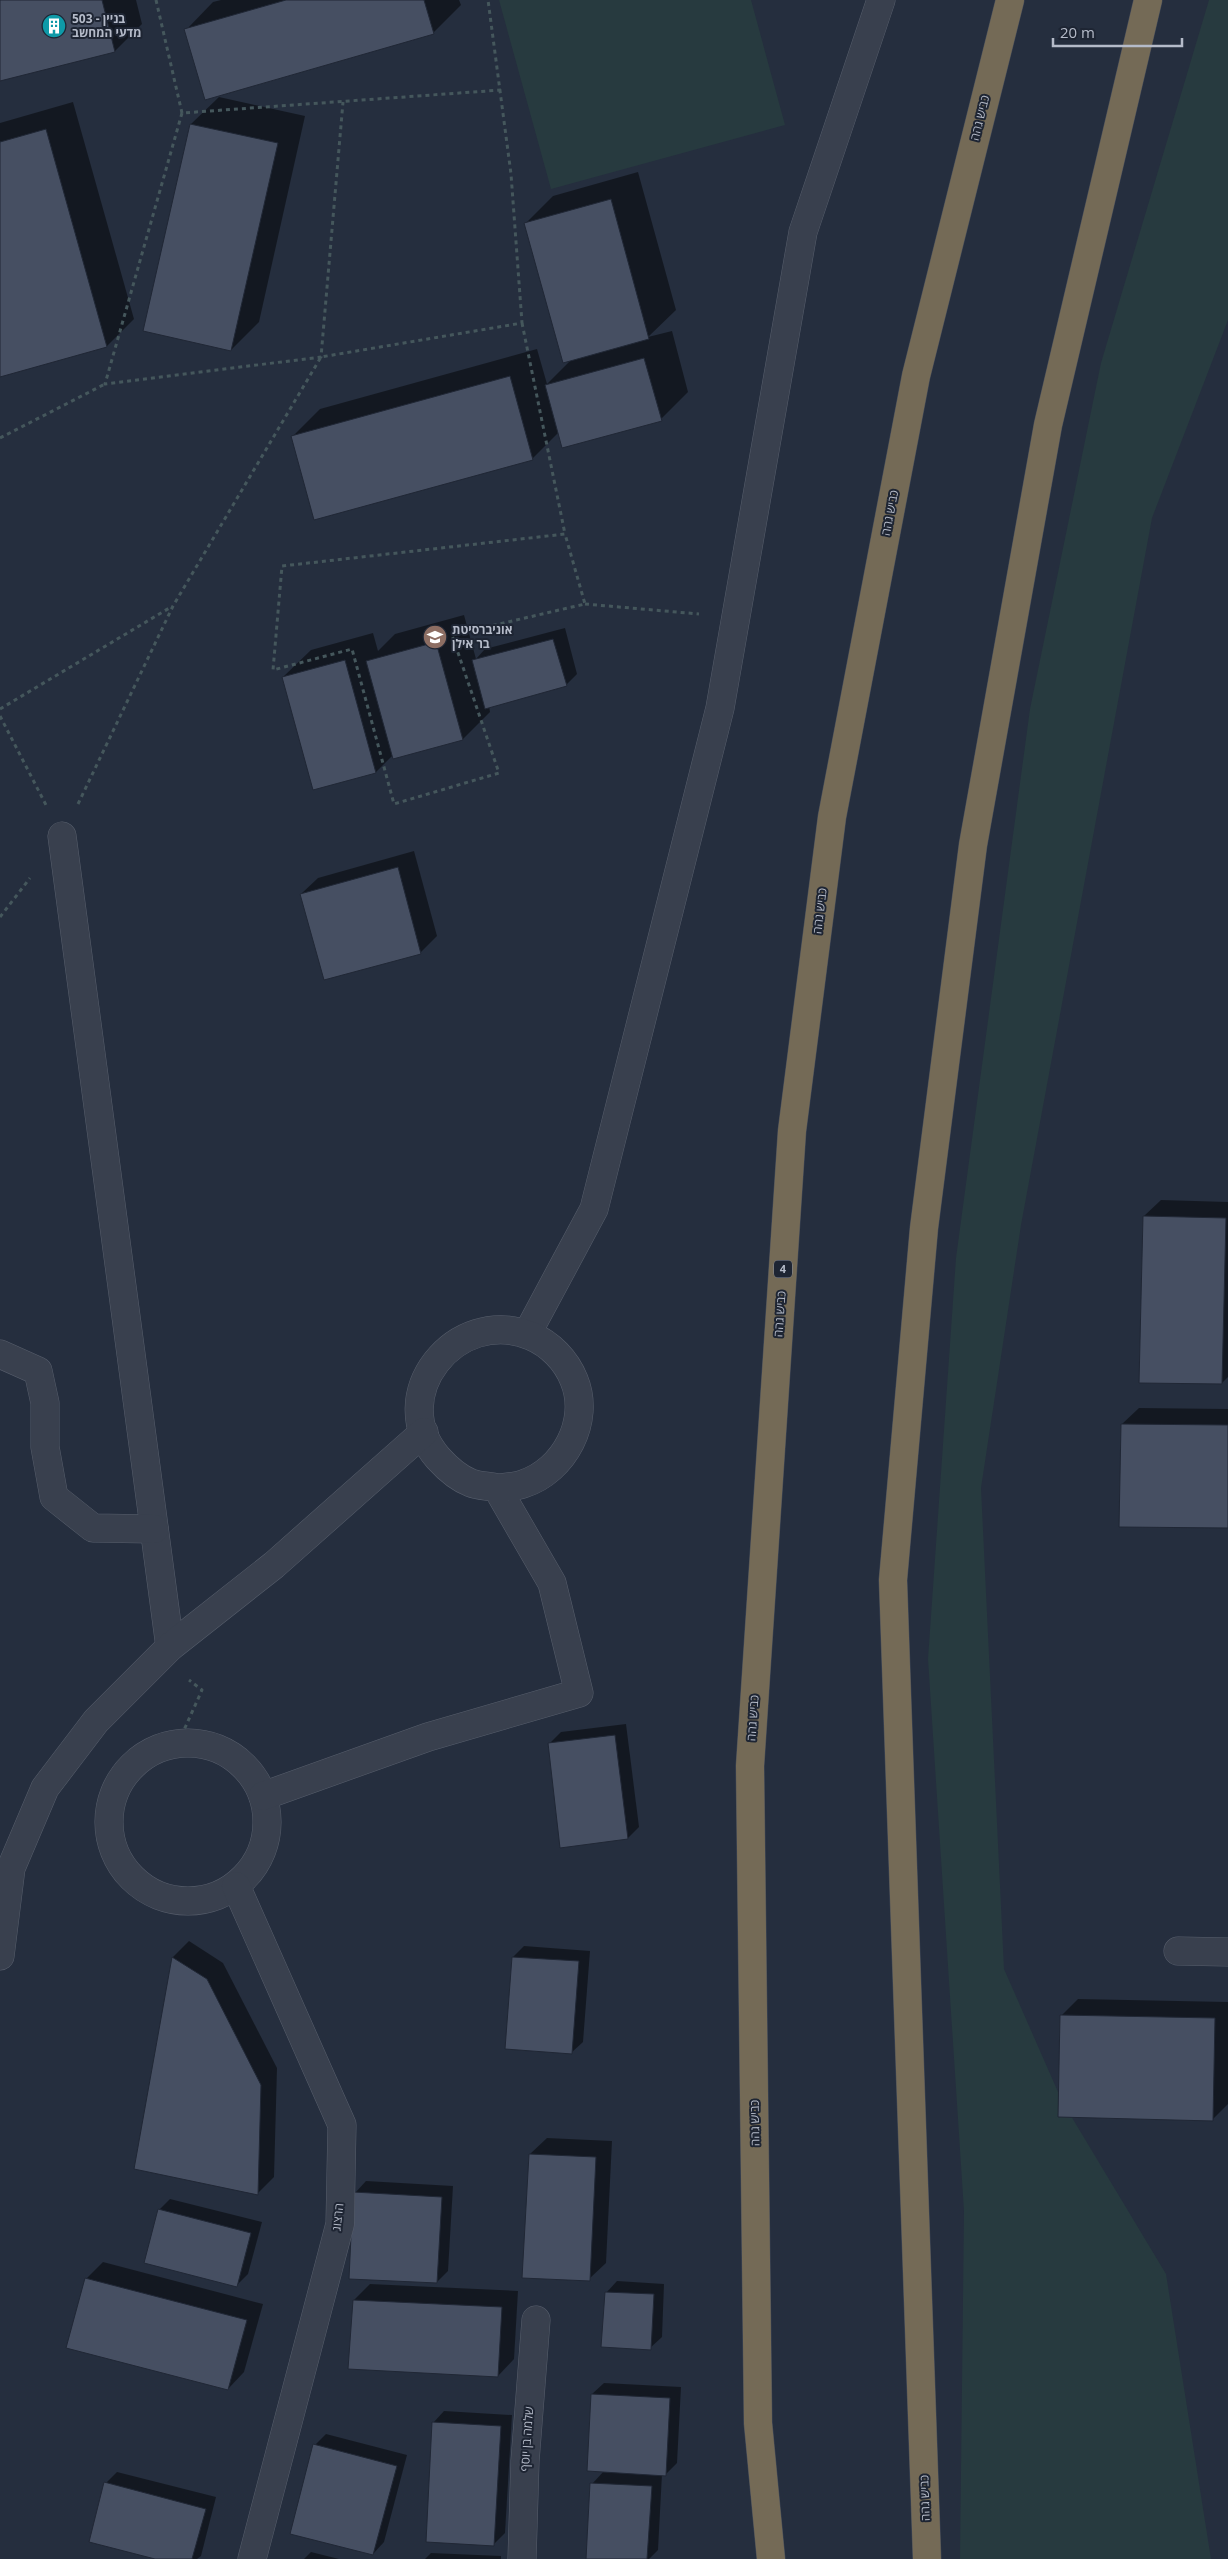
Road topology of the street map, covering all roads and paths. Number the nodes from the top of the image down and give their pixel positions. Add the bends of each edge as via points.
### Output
1 (156, 0) edge
2 (488, 0) edge
3 (881, 0) edge
4 (1010, 0) edge
5 (1148, 0) edge
6 (501, 90) junction
7 (343, 102) junction
8 (182, 113) junction
9 (522, 323) junction
10 (320, 357) junction
11 (105, 384) junction
12 (0, 438) edge
13 (565, 534) junction
14 (585, 604) junction
15 (173, 606) junction
16 (736, 617) junction
17 (0, 709) edge
18 (62, 836) joint
19 (527, 1334) junction
20 (0, 1354) edge
21 (424, 1432) junction
22 (497, 1488) junction
23 (154, 1529) junction
24 (164, 1652) junction
25 (187, 1744) junction
26 (263, 1796) junction
27 (236, 1886) junction
28 (1178, 1951) dead end
29 (1228, 1952) edge
30 (0, 1956) edge
31 (536, 2320) dead end
32 (252, 2559) edge
33 (522, 2559) edge
34 (771, 2559) edge
35 (927, 2559) edge

1 - 8 path
2 - 6 path
3 - 16 street via 803,232
4 - 34 highway, כביש גהה / 4 via 916,376 832,817 792,1131 750,1766 758,2423
5 - 35 highway, כביש גהה via 1048,425 973,844 924,1228 893,1580
6 - 7 path
6 - 9 path
7 - 8 path
7 - 10 path
8 - 11 path
9 - 10 path
9 - 13 path
10 - 11 path
10 - 15 path
11 - 12 path
13 - 14 path
13 - 14 path via 282,566 274,670 352,649 394,804 499,773 452,635
14 - 16 path
15 - 17 path
15 - 18 path
16 - 19 street via 720,708 594,1209
18 - 23 street
19 - 21 street via 517,1330 490,1329 465,1336 443,1352 427,1373 420,1398
19 - 22 street via 542,1341 563,1360 575,1382 579,1406 576,1431 565,1454 547,1472 523,1484
20 - 23 street via 38,1371 45,1403 45,1447 54,1498 93,1528
21 - 22 street via 431,1450 448,1469 471,1483
21 - 24 street via 274,1565
22 - 26 street via 552,1583 579,1693 428,1737
23 - 24 street
24 - 25 path via 202,1690 184,1730
24 - 30 street via 96,1721 45,1788 11,1868
25 - 26 street via 205,1744 231,1756 251,1774
25 - 27 street via 153,1750 132,1766 116,1787 108,1813 110,1839 120,1864 137,1884 160,1897 186,1902 212,1898
26 - 27 street via 268,1820 264,1845 253,1868
27 - 32 street, הרצוג via 342,2125 340,2224
28 - 29 street
31 - 33 street, שלמה בן יוסף via 525,2461

